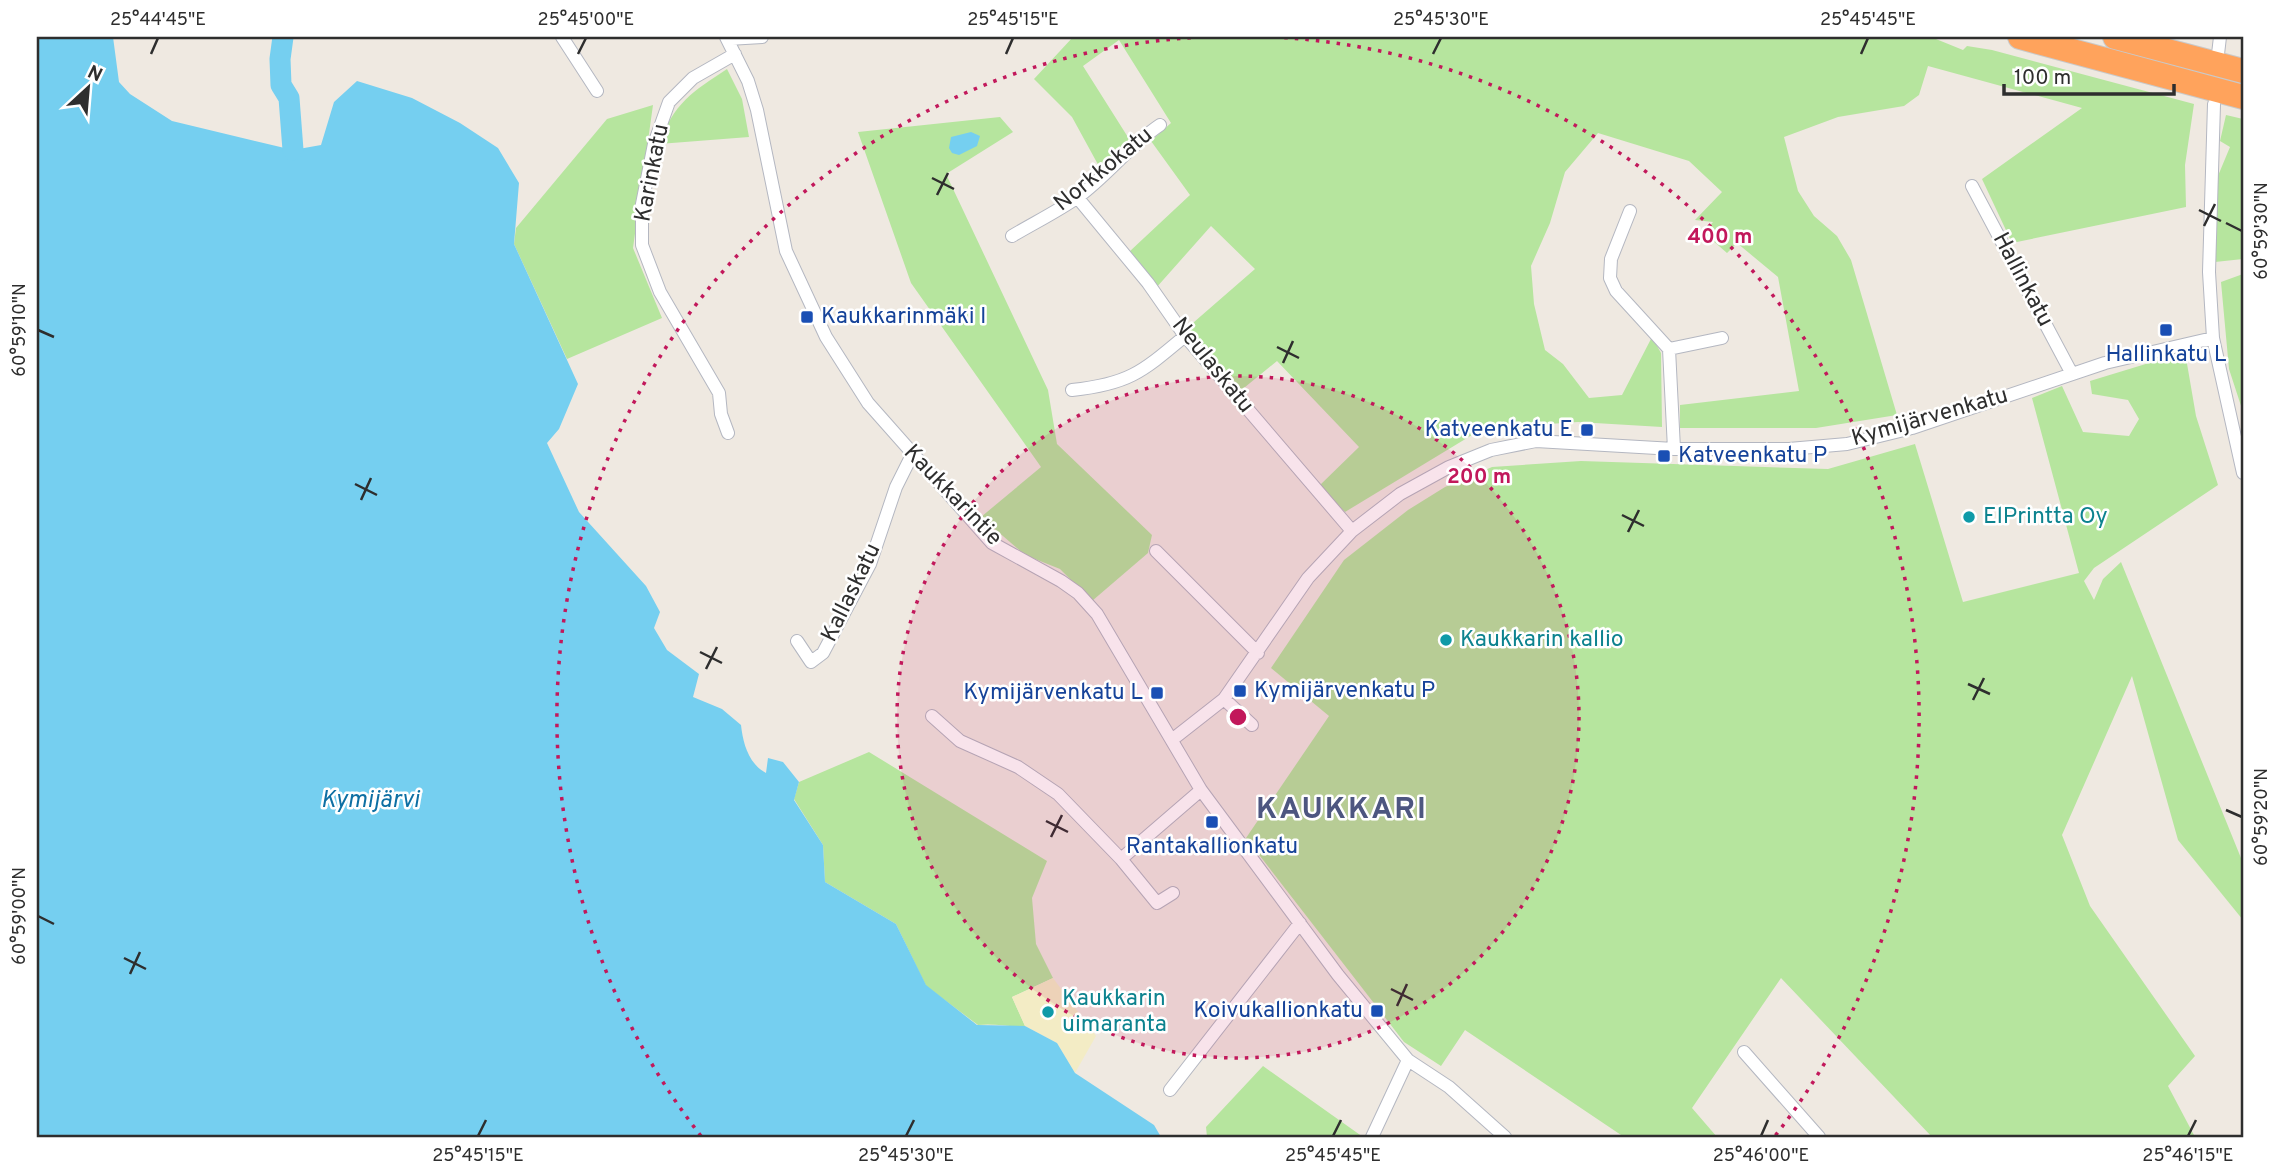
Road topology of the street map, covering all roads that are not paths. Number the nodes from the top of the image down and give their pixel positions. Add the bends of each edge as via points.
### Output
1 (562, 37) edge
2 (762, 37) edge
3 (2020, 37) edge
4 (2115, 37) edge
5 (2220, 37) edge
6 (727, 38) edge
7 (735, 54) junction
8 (2218, 54) dead end
9 (2243, 71) edge
10 (597, 91) dead end
11 (2243, 97) edge
12 (2214, 104) dead end
13 (1160, 125) dead end
14 (1972, 186) dead end
15 (1077, 197) junction
16 (1630, 211) dead end
17 (1012, 236) dead end
18 (1185, 336) junction
19 (1722, 338) dead end
20 (2213, 338) junction
21 (1668, 349) junction
22 (2072, 374) junction
23 (1072, 390) dead end
24 (728, 433) dead end
25 (1674, 449) junction
26 (912, 455) junction
27 (2242, 464) edge
28 (1352, 531) junction
29 (1156, 551) dead end
30 (797, 641) dead end
31 (1258, 653) junction
32 (1224, 699) junction
33 (932, 716) dead end
34 (1252, 725) dead end
35 (1173, 739) junction
36 (1201, 790) junction
37 (1121, 859) junction
38 (1173, 893) dead end
39 (1300, 923) junction
40 (1744, 1052) dead end
41 (1408, 1060) junction
42 (1170, 1090) dead end
43 (1372, 1137) edge
44 (1505, 1137) edge
45 (1819, 1137) edge

1 - 10 street
2 - 6 street
3 - 11 highway
4 - 9 highway
5 - 8 street
6 - 7 street, Kaukkarintie
7 - 24 street, Karinkatu via 693,78 669,102 654,144 642,204 642,245 660,292 719,393
7 - 26 street, Kaukkarintie via 757,110 786,251 799,281 826,337 868,403
12 - 20 street via 2209,272
13 - 15 street, Norkkokatu
14 - 22 street, Hallinkatu
15 - 17 street, Norkkokatu
15 - 18 street, Neulaskatu
16 - 21 street via 1611,259 1611,278 1616,291
18 - 23 street via 1129,379
18 - 28 street, Neulaskatu
19 - 21 street
20 - 22 street, Kymijärvenkatu
20 - 27 street
21 - 25 street
22 - 25 street, Kymijärvenkatu via 1912,428 1847,443 1789,449
25 - 28 street, Kymijärvenkatu via 1536,441 1491,450 1400,494
26 - 30 street, Kallaskatu via 870,564 823,653 811,662
26 - 35 street, Kaukkarintie via 992,543 1078,593 1097,614
28 - 31 street, Kymijärvenkatu via 1308,578
29 - 31 street
31 - 32 street, Kymijärvenkatu
32 - 34 street
32 - 35 street, Kymijärvenkatu
33 - 37 street via 960,741 1018,767 1058,794
35 - 36 street, Kaukkarintie
36 - 37 street
36 - 39 street, Kaukkarintie
37 - 38 street via 1157,902
39 - 41 street, Kaukkarintie
39 - 42 street
40 - 45 street
41 - 43 street
41 - 44 street, Kaukkarintie via 1449,1087

